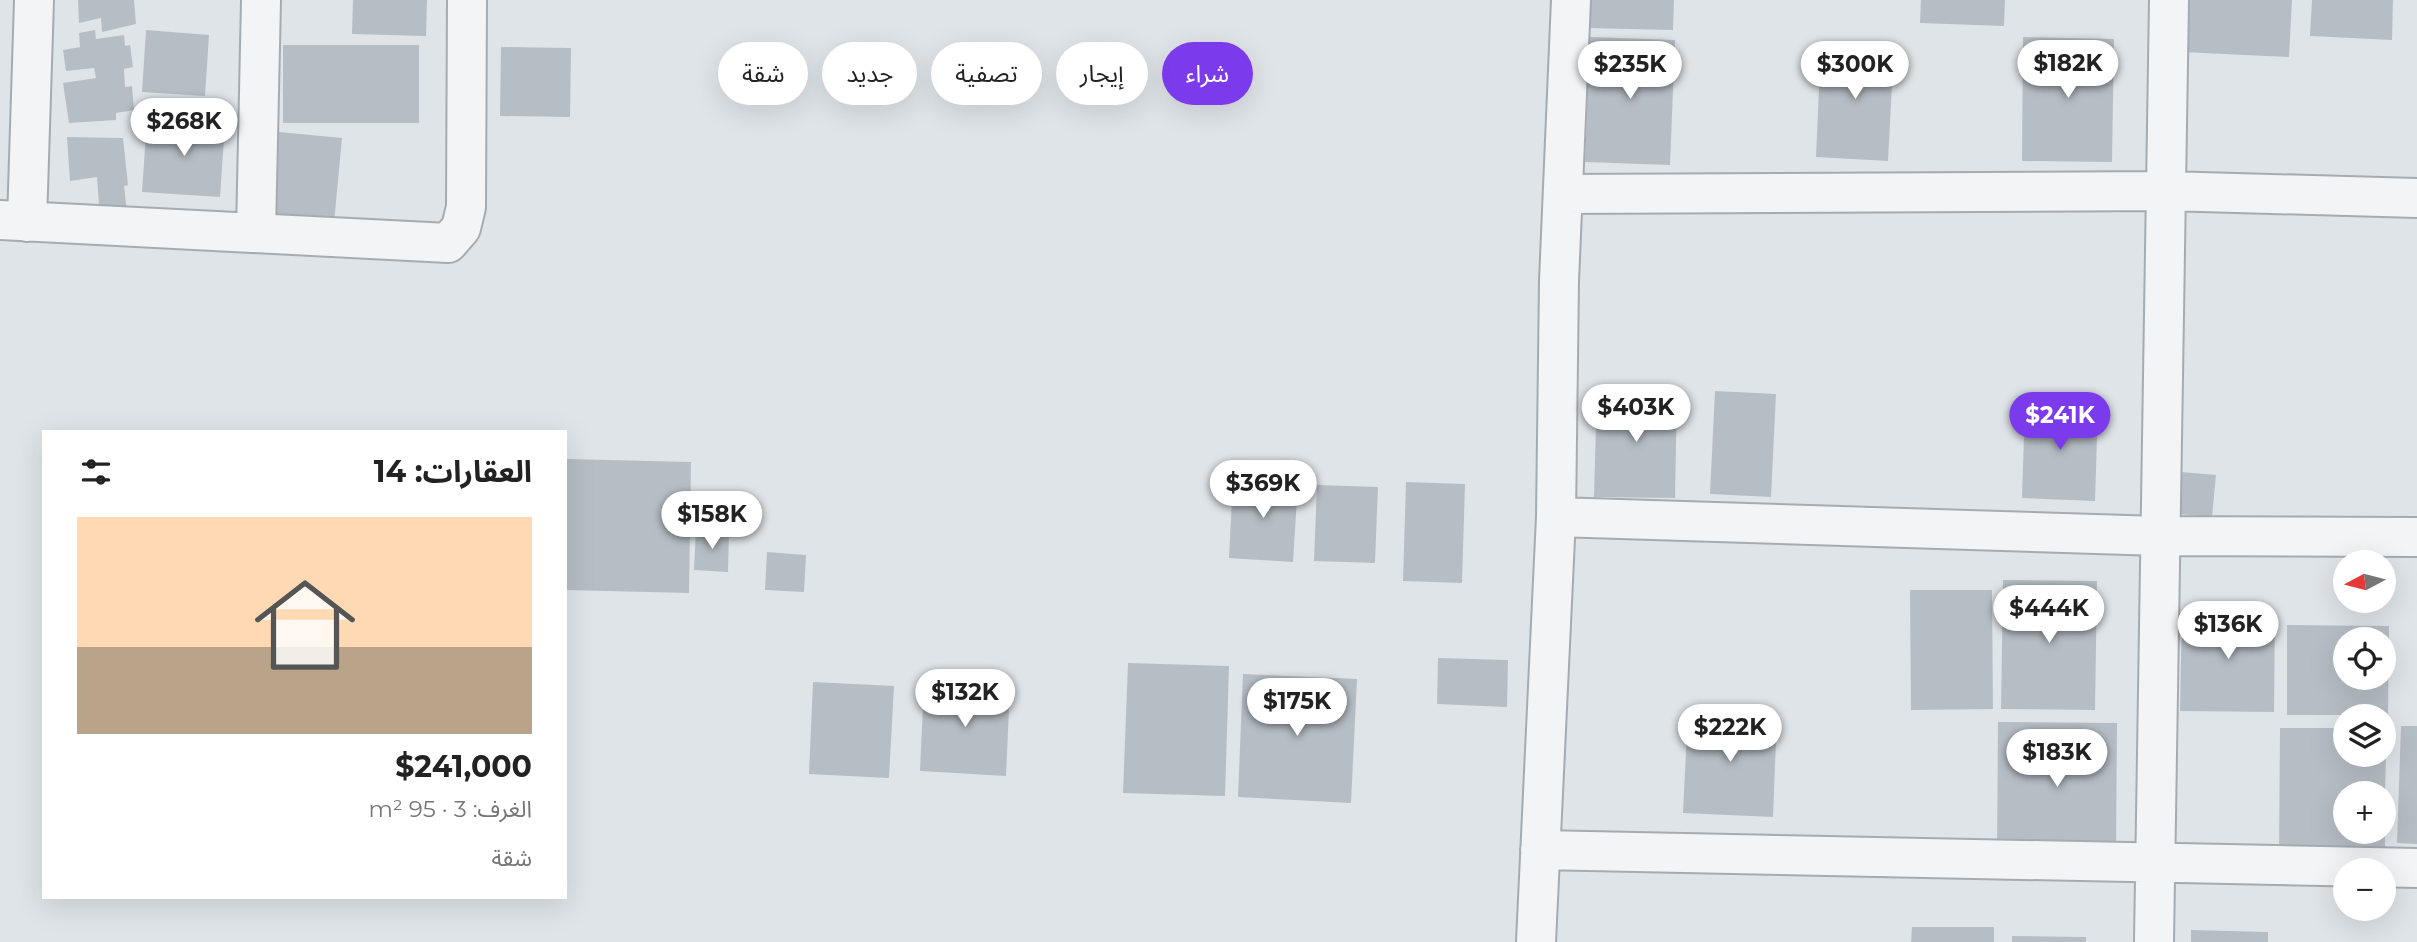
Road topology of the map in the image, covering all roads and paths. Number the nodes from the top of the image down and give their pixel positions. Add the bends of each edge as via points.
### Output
1 (34, 0) edge
2 (261, 0) edge
3 (467, 0) edge
4 (1571, 0) edge
5 (2169, 0) edge
6 (2166, 191) junction
7 (1563, 194) junction
8 (2417, 198) edge
9 (13, 221) edge
10 (256, 232) junction
11 (1556, 517) junction
12 (2160, 536) junction
13 (2417, 537) edge
14 (1540, 850) junction
15 (2157, 864) junction
16 (2417, 868) edge
17 (1536, 942) edge
18 (2154, 942) edge

1 - 9 street
2 - 10 street
3 - 10 street via 466,207 454,238 434,243
4 - 7 street
5 - 6 street
6 - 7 street
6 - 8 street
6 - 12 street
7 - 11 street
9 - 10 street
11 - 12 street
11 - 14 street
12 - 13 street
12 - 15 street
14 - 15 street
14 - 17 street
15 - 16 street
15 - 18 street

